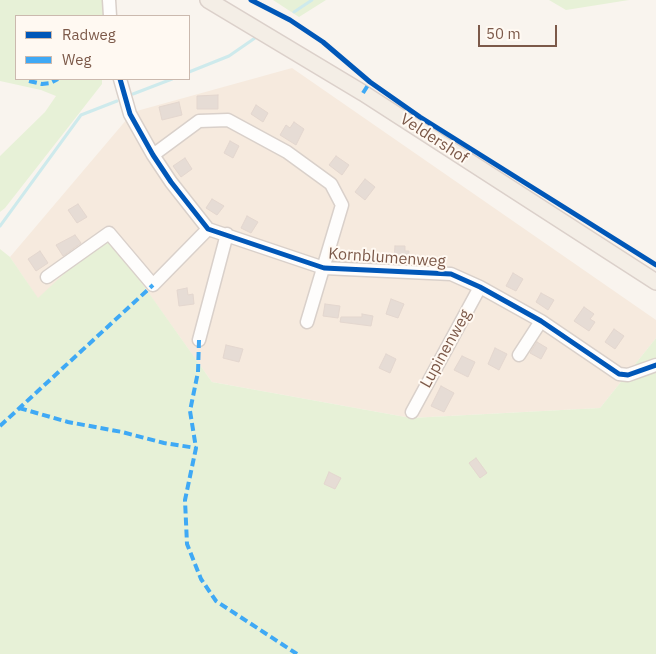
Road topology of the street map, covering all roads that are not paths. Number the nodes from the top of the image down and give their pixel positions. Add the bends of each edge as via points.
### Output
1 (109, 0) edge
2 (208, 0) edge
3 (110, 15) edge
4 (120, 80) edge
5 (153, 155) junction
6 (208, 229) junction
7 (227, 234) junction
8 (324, 268) junction
9 (47, 277) dead end
10 (656, 282) edge
11 (480, 287) junction
12 (541, 321) junction
13 (307, 322) dead end
14 (199, 340) dead end
15 (519, 355) dead end
16 (656, 365) edge
17 (412, 412) dead end

1 - 3 street
2 - 10 main road, Veldershof via 362,93
4 - 5 street via 130,114
5 - 6 street
5 - 8 street via 200,121 228,120 287,152 332,184 342,205
6 - 7 street, Kornblumenweg
6 - 9 street via 153,285 109,233
7 - 8 street, Kornblumenweg
7 - 14 street
8 - 11 street, Kornblumenweg via 451,274
8 - 13 street
11 - 12 street, Kornblumenweg
11 - 17 street, Lupinenweg
12 - 15 street
12 - 16 street, Kornblumenweg via 618,374 628,375

